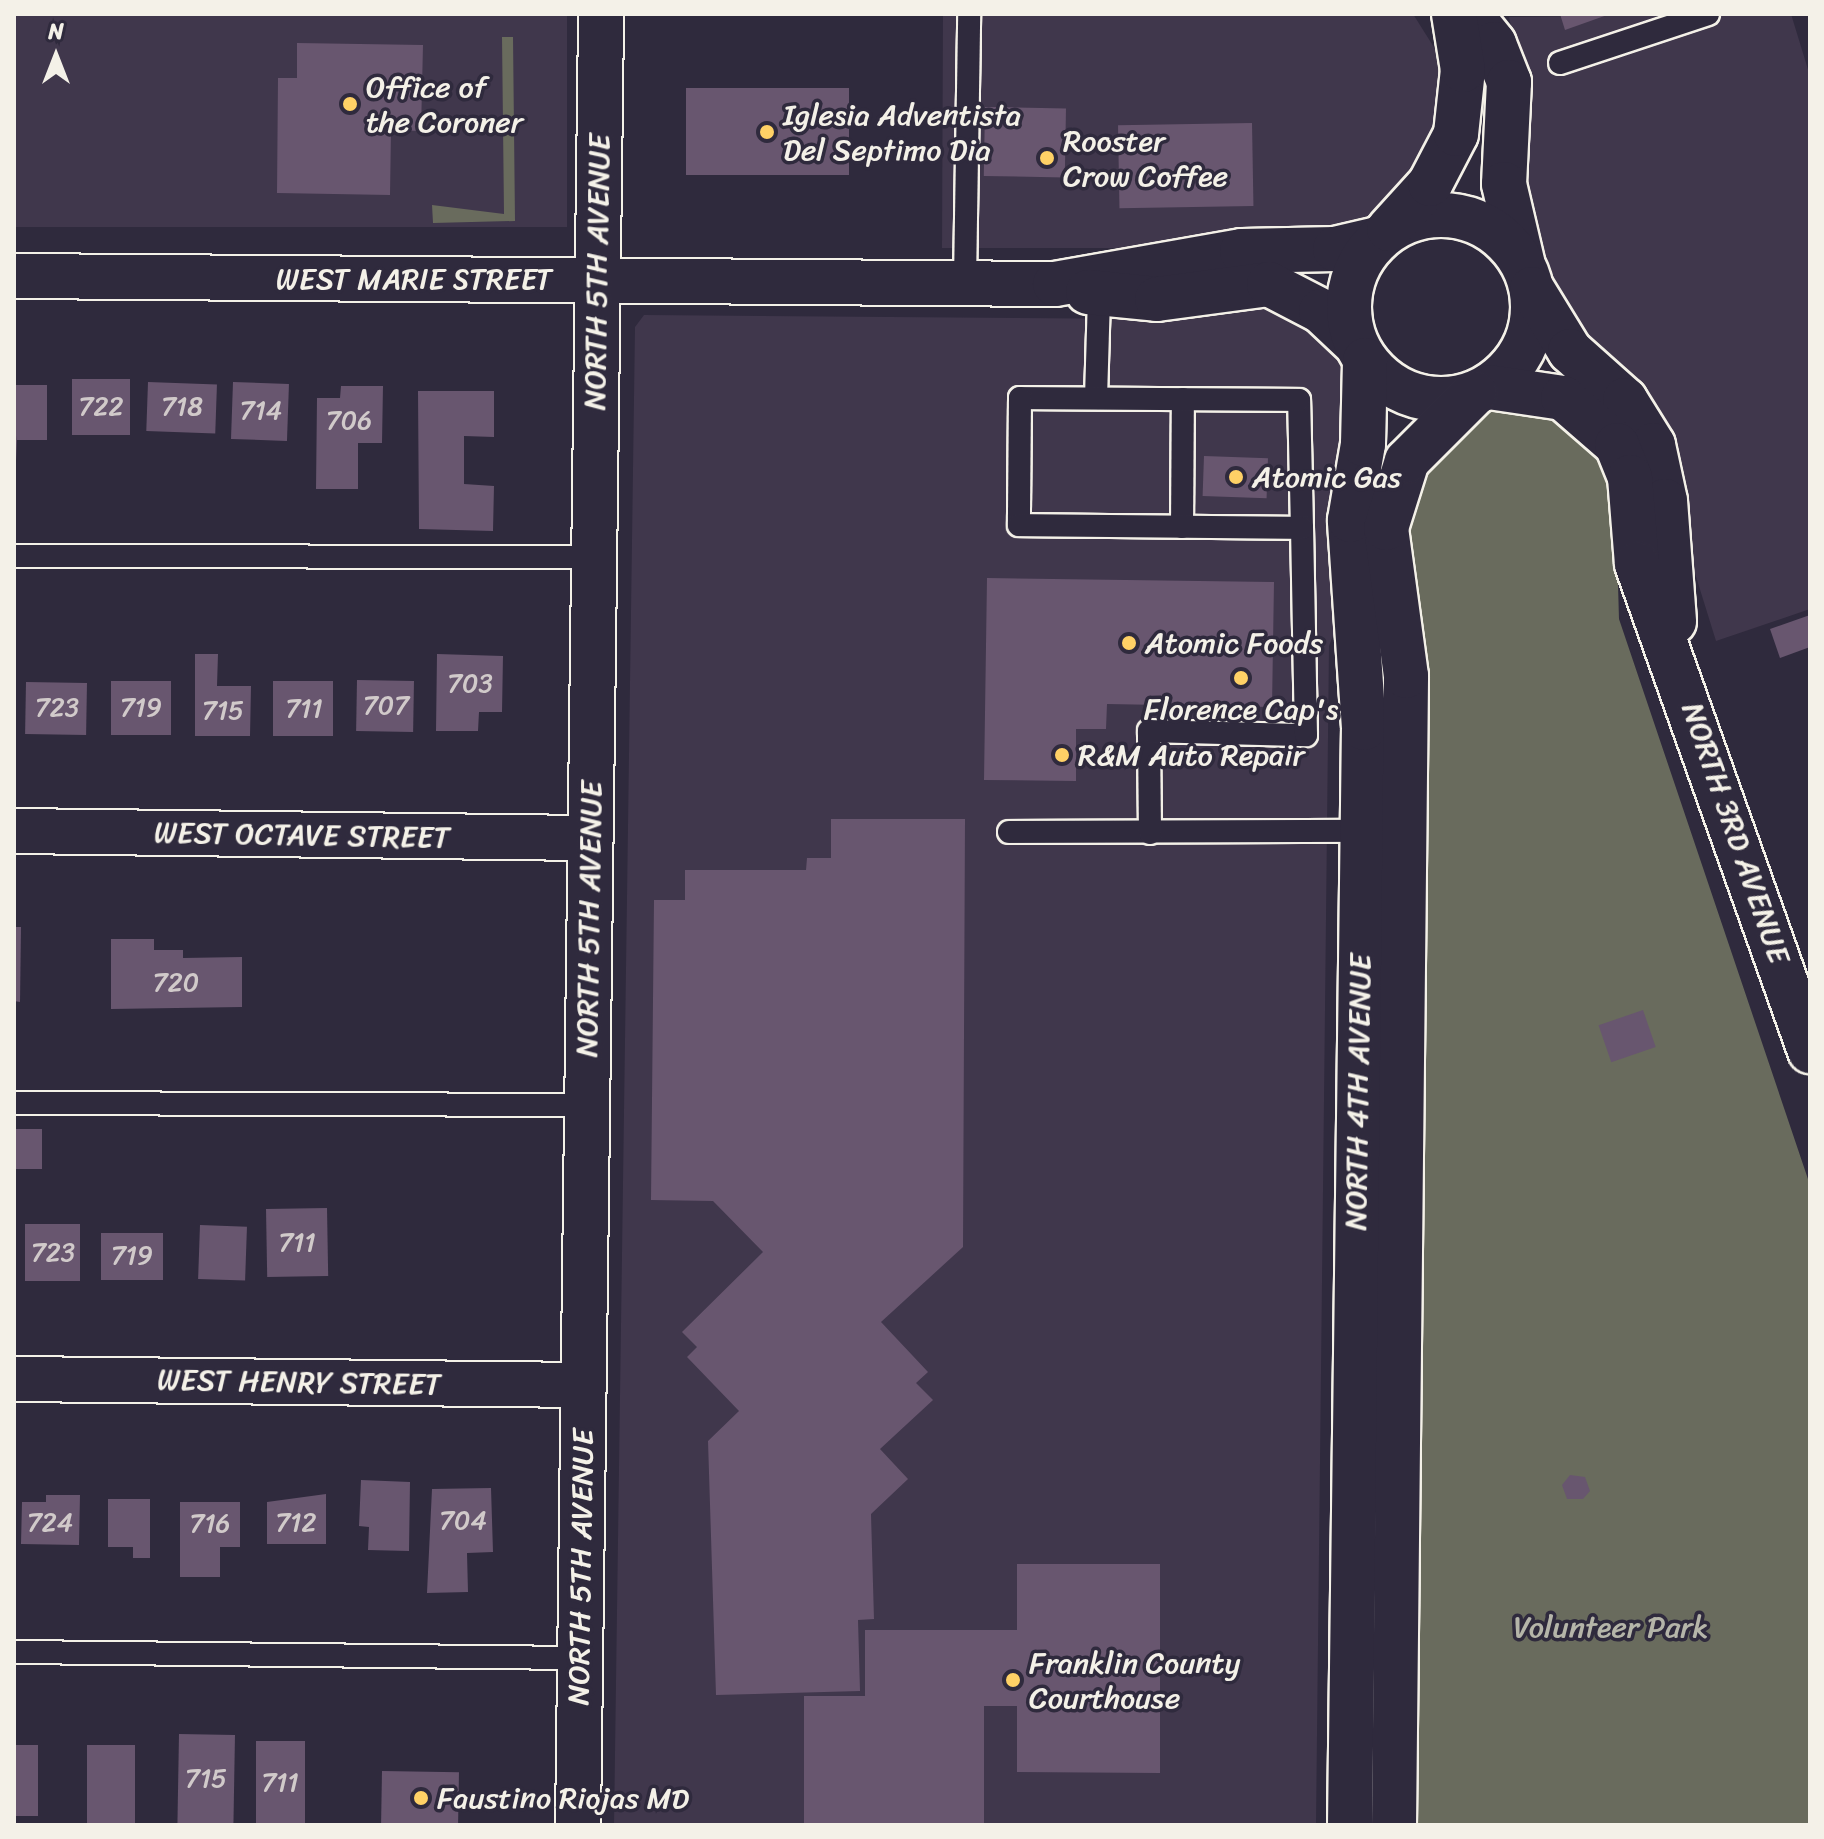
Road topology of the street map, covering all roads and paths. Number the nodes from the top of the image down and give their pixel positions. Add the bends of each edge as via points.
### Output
1 (601, 14) edge
2 (969, 14) edge
3 (1454, 14) edge
4 (1470, 14) edge
5 (1708, 14) edge
6 (1560, 63) dead end
7 (1384, 234) junction
8 (14, 276) edge
9 (1528, 278) junction
10 (597, 280) junction
11 (965, 282) junction
12 (1055, 284) junction
13 (1099, 295) junction
14 (1360, 352) junction
15 (1482, 390) junction
16 (1096, 398) junction
17 (1183, 399) junction
18 (1182, 527) junction
19 (1302, 528) junction
20 (14, 556) edge
21 (594, 557) junction
22 (1677, 661) junction
23 (14, 831) edge
24 (1361, 831) junction
25 (1405, 831) junction
26 (1009, 832) dead end
27 (1150, 833) junction
28 (590, 838) junction
29 (1810, 1051) edge
30 (14, 1103) edge
31 (587, 1105) junction
32 (14, 1379) edge
33 (584, 1385) junction
34 (14, 1652) edge
35 (580, 1658) junction
36 (578, 1825) edge
37 (1350, 1825) edge
38 (1394, 1825) edge

1 - 10 street, NORTH 5TH AVENUE
2 - 11 lane
3 - 7 street via 1463,70 1456,134 1430,184
4 - 9 street via 1494,44 1509,82 1504,194
5 - 6 lane
7 - 9 street via 1422,217 1472,220 1494,231
7 - 12 street, WEST MARIE STREET via 1231,253
7 - 14 street via 1349,292
8 - 10 street, WEST MARIE STREET
9 - 15 street via 1528,339 1513,368
9 - 22 street, NORTH 3RD AVENUE via 1570,351 1625,400 1653,445 1665,501
10 - 11 street, WEST MARIE STREET
10 - 21 street, NORTH 5TH AVENUE
11 - 12 street, WEST MARIE STREET
12 - 13 street, WEST MARIE STREET
13 - 14 street, WEST MARIE STREET via 1181,298 1269,284 1321,311
13 - 16 lane
14 - 15 street via 1381,379 1427,399
14 - 24 street, NORTH 4TH AVENUE via 1363,444 1350,520 1363,654
15 - 22 street, NORTH 3RD AVENUE via 1563,398 1617,445 1630,477 1637,564
15 - 25 street, NORTH 4TH AVENUE via 1420,442 1401,470 1387,514 1405,642
16 - 17 lane
16 - 18 lane via 1020,398 1019,525
17 - 18 lane
17 - 19 lane via 1299,400
18 - 19 lane
19 - 27 lane via 1306,735 1149,731
20 - 21 lane
21 - 28 street, NORTH 5TH AVENUE
22 - 29 street, NORTH 3RD AVENUE
23 - 28 street, WEST OCTAVE STREET
24 - 25 lane
24 - 27 lane
24 - 37 street, NORTH 4TH AVENUE
25 - 38 street, NORTH 4TH AVENUE
26 - 27 lane
28 - 31 street, NORTH 5TH AVENUE
30 - 31 lane
31 - 33 street, NORTH 5TH AVENUE
32 - 33 street, WEST HENRY STREET
33 - 35 street, NORTH 5TH AVENUE
34 - 35 lane
35 - 36 street, NORTH 5TH AVENUE

